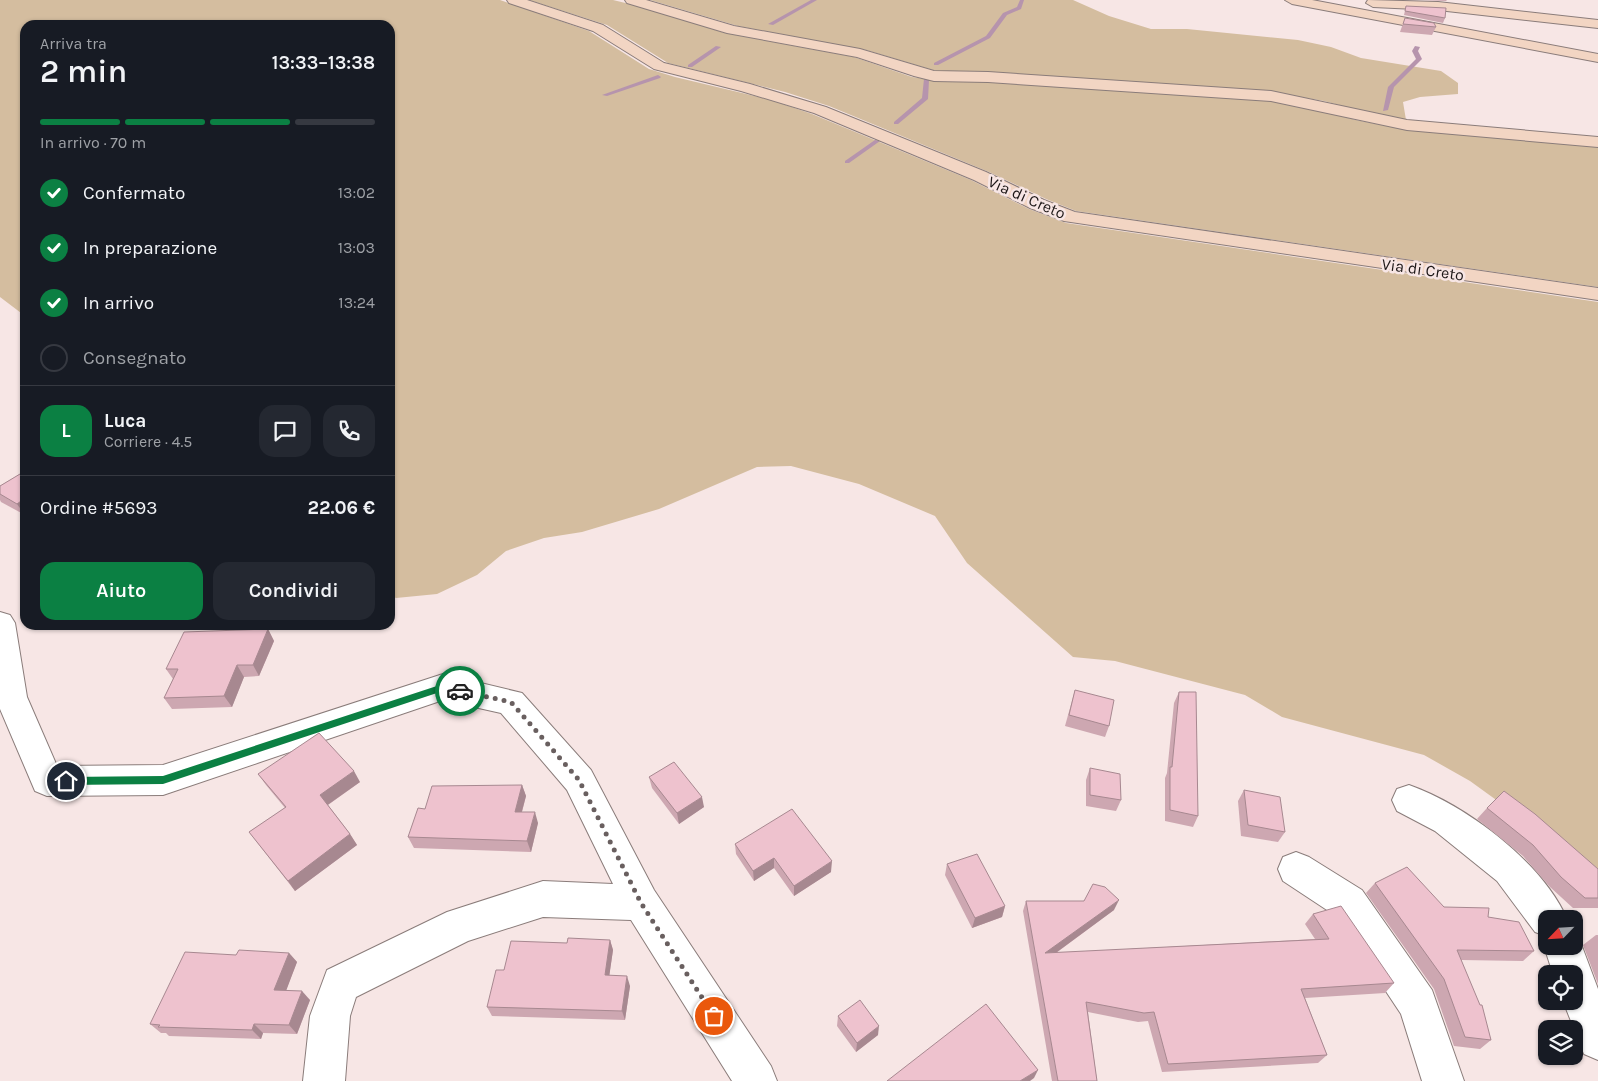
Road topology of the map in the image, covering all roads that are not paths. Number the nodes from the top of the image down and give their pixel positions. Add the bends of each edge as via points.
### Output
1 (514, 0) edge
2 (632, 0) edge
3 (1292, 0) edge
4 (1342, 0) edge
5 (1598, 24) edge
6 (1598, 58) edge
7 (1598, 142) edge
8 (1598, 294) edge
9 (0, 623) edge
10 (1409, 800) dead end
11 (1296, 869) dead end
12 (641, 903) junction
13 (1541, 910) edge
14 (1583, 1003) edge
15 (1598, 1040) edge
16 (324, 1081) edge
17 (756, 1081) edge
18 (1443, 1081) edge

1 - 8 main road, Via di Creto via 598,28 659,66 820,110 1071,217
2 - 7 main road via 732,30 860,53 934,76 1262,96 1320,105 1407,125
3 - 6 main road
4 - 5 main road via 1438,6
9 - 12 street via 10,697 47,782 163,780 443,687 511,702 579,780
10 - 13 street via 1448,820 1510,869
11 - 18 street via 1349,903 1418,1004
12 - 16 street via 542,899 460,925 341,984 330,1016
12 - 17 street
14 - 15 street

